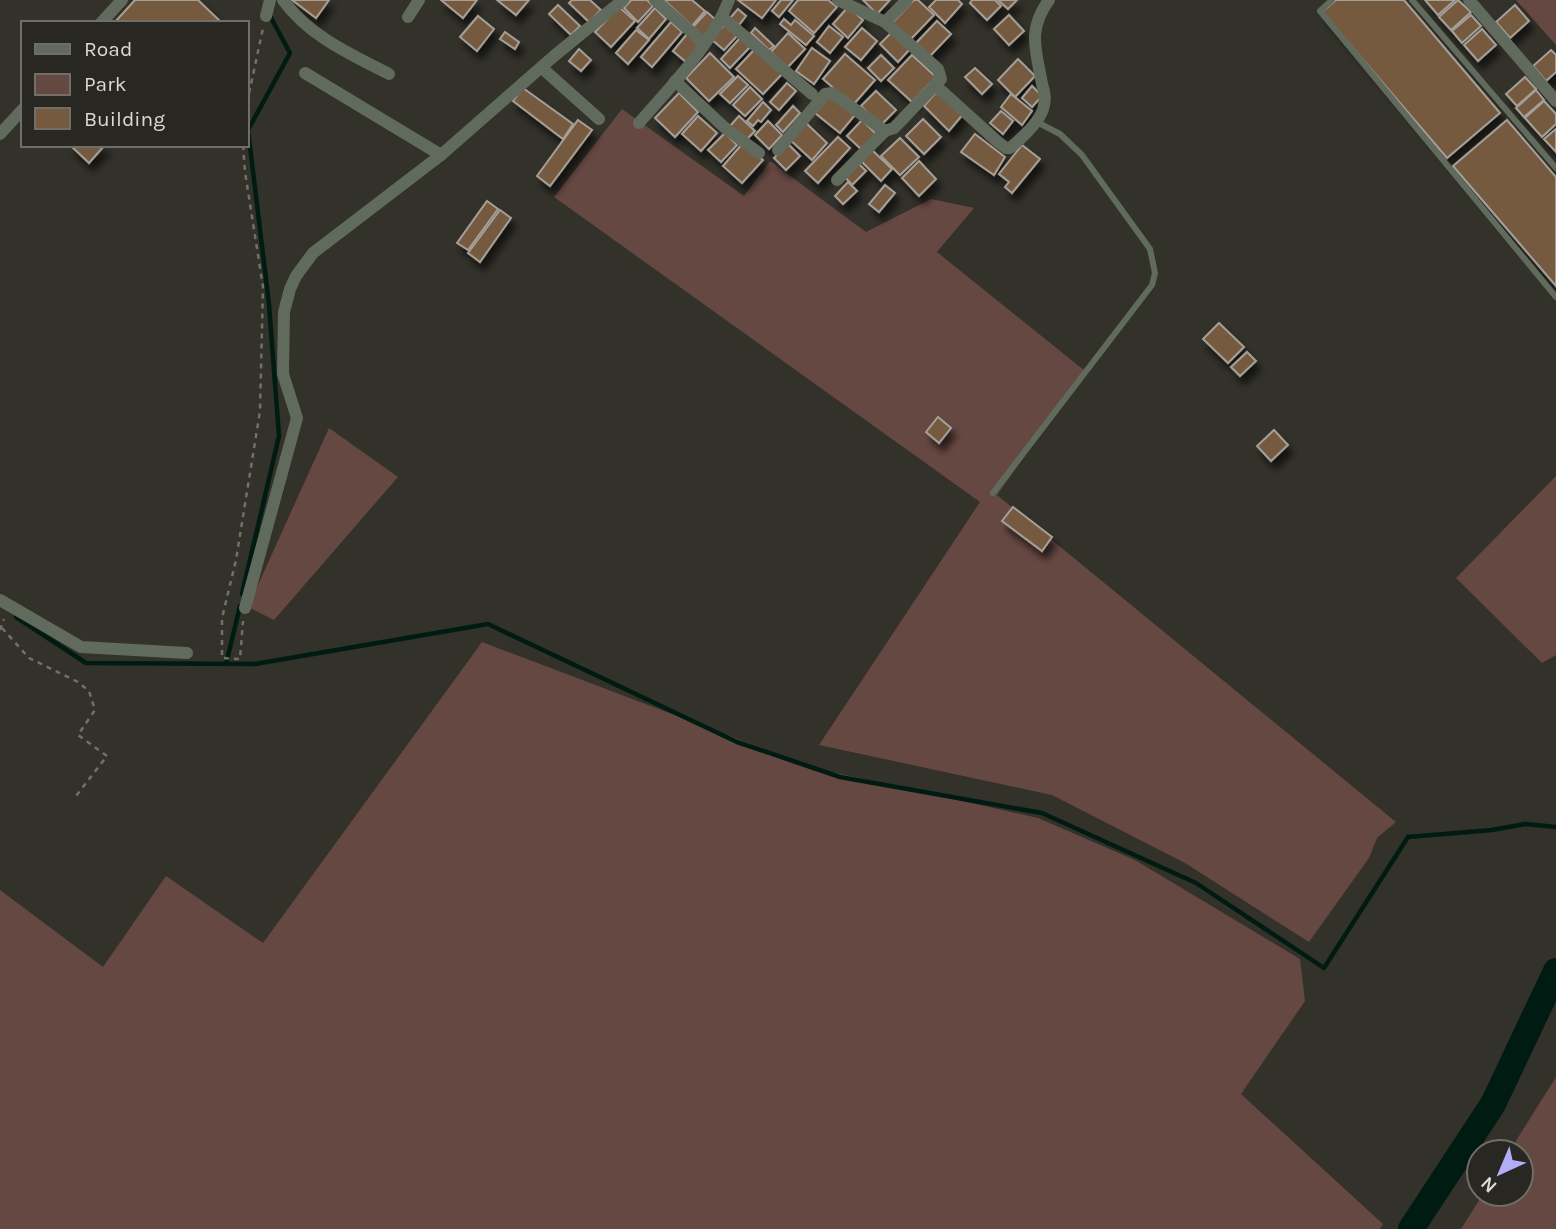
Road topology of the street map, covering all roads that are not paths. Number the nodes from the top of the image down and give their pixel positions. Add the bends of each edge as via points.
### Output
1 (122, 0) edge
2 (283, 0) edge
3 (419, 0) edge
4 (623, 0) edge
5 (655, 0) edge
6 (729, 0) edge
7 (838, 0) edge
8 (906, 0) edge
9 (1049, 0) edge
10 (1332, 0) edge
11 (1412, 0) edge
12 (1469, 0) edge
13 (408, 17) dead end
14 (722, 17) junction
15 (103, 21) edge
16 (885, 22) junction
17 (704, 43) junction
18 (542, 68) junction
19 (305, 73) dead end
20 (389, 74) dead end
21 (675, 81) junction
22 (935, 85) junction
23 (812, 94) dead end
24 (1556, 102) edge
25 (21, 111) edge
26 (599, 119) dead end
27 (1035, 121) junction
28 (639, 123) dead end
29 (885, 131) junction
30 (0, 134) edge
31 (778, 150) dead end
32 (759, 153) dead end
33 (441, 155) junction
34 (1556, 168) edge
35 (837, 180) dead end
36 (1556, 297) edge
37 (993, 492) dead end
38 (0, 600) edge
39 (245, 608) road end
40 (187, 653) dead end

1 - 15 street
2 - 20 street via 310,29
3 - 13 street
4 - 18 street
5 - 17 street
6 - 14 street
7 - 16 street
8 - 16 street
9 - 27 street via 1034,26 1045,103
10 - 36 lane via 1320,11
11 - 34 lane
12 - 24 street
14 - 17 street
14 - 23 street
16 - 22 street via 938,69 940,79
17 - 21 street
18 - 26 street
18 - 33 street
19 - 33 street
21 - 28 street
21 - 32 street
22 - 27 street via 1006,148
22 - 29 street via 894,128
25 - 30 street
27 - 37 lane via 1060,134 1082,156 1150,249 1155,273 1152,285
29 - 31 street via 828,92
29 - 35 street
33 - 39 street via 313,253 289,289 283,374 297,418
38 - 40 street via 81,647

